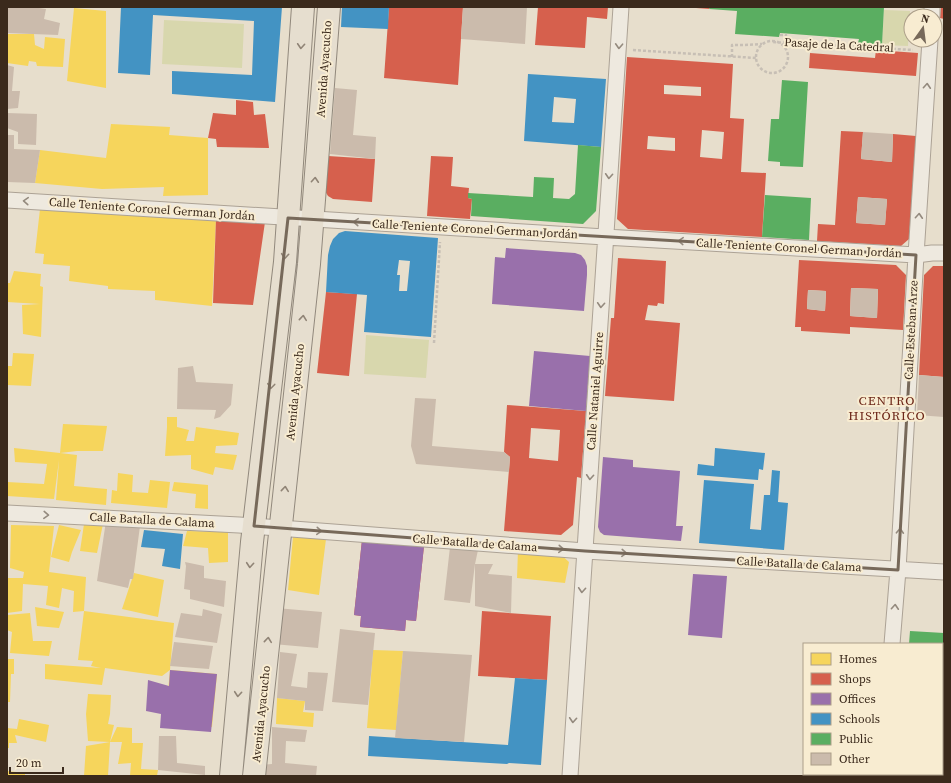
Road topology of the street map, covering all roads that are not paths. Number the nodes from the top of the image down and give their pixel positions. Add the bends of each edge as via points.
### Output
1 (303, 7) edge
2 (329, 7) edge
3 (621, 7) edge
4 (930, 48) edge
5 (7, 200) edge
6 (288, 218) junction
7 (312, 219) junction
8 (605, 237) junction
9 (944, 254) edge
10 (916, 255) junction
11 (7, 513) edge
12 (254, 526) junction
13 (280, 528) junction
14 (585, 551) junction
15 (898, 570) junction
16 (944, 572) edge
17 (892, 643) edge
18 (231, 776) edge
19 (254, 776) edge
20 (570, 776) edge

1 -> 6 main road, Avenida Ayacucho
7 -> 2 main road, Avenida Ayacucho
3 -> 8 street, Calle Nataniel Aguirre
10 -> 4 street, Calle Esteban Arze
6 -> 5 street, Calle Teniente Coronel German Jordán
6 - 7 street, Calle Teniente Coronel German Jordán
6 -> 12 main road, Avenida Ayacucho
8 -> 7 street, Calle Teniente Coronel German Jordán
13 -> 7 main road, Avenida Ayacucho
10 -> 8 street, Calle Teniente Coronel German Jordán
8 -> 14 street, Calle Nataniel Aguirre
9 - 10 street, Calle Teniente Coronel German Jordán
15 -> 10 street, Calle Esteban Arze
11 -> 12 street, Calle Batalla de Calama
12 - 13 street, Calle Batalla de Calama
12 -> 18 main road, Avenida Ayacucho
13 -> 14 street, Calle Batalla de Calama
19 -> 13 main road, Avenida Ayacucho
14 -> 15 street, Calle Batalla de Calama
14 -> 20 street, Calle Nataniel Aguirre
15 - 16 street, Calle Batalla de Calama
17 -> 15 street, Calle Esteban Arze

